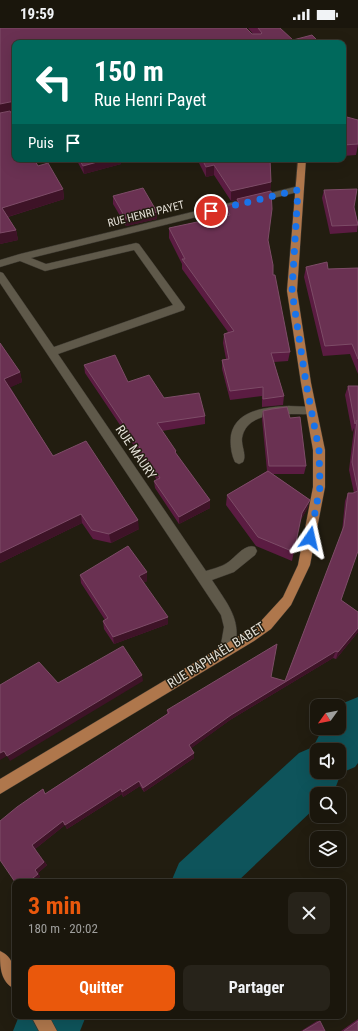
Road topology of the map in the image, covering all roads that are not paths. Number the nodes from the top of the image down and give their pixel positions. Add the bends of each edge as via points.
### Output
1 (12, 117) edge
2 (0, 119) edge
3 (302, 162) edge
4 (298, 190) junction
5 (20, 257) junction
6 (0, 264) edge
7 (0, 275) edge
8 (51, 352) junction
9 (311, 410) junction
10 (239, 459) dead end
11 (251, 551) dead end
12 (203, 578) junction
13 (227, 650) junction
14 (0, 787) edge
15 (0, 959) edge
16 (12, 977) edge
17 (41, 1019) edge
18 (49, 1031) edge

1 - 2 street
3 - 4 main road, RUE RAPHAËL BABET
4 - 5 street, RUE HENRI PAYET
4 - 9 main road, RUE RAPHAËL BABET via 292,291
5 - 6 street, RUE HENRI PAYET
5 - 8 street via 45,268 136,246 180,307
7 - 8 street, RUE MAURY
8 - 12 street, RUE MAURY
9 - 10 street via 262,412 252,415 237,431
9 - 13 main road, RUE RAPHAËL BABET via 319,450 320,487 304,565 288,601 266,625
11 - 12 street via 230,568
12 - 13 street, RUE MAURY via 231,623
13 - 14 main road, RUE RAPHAËL BABET
15 - 16 main road
17 - 18 main road

